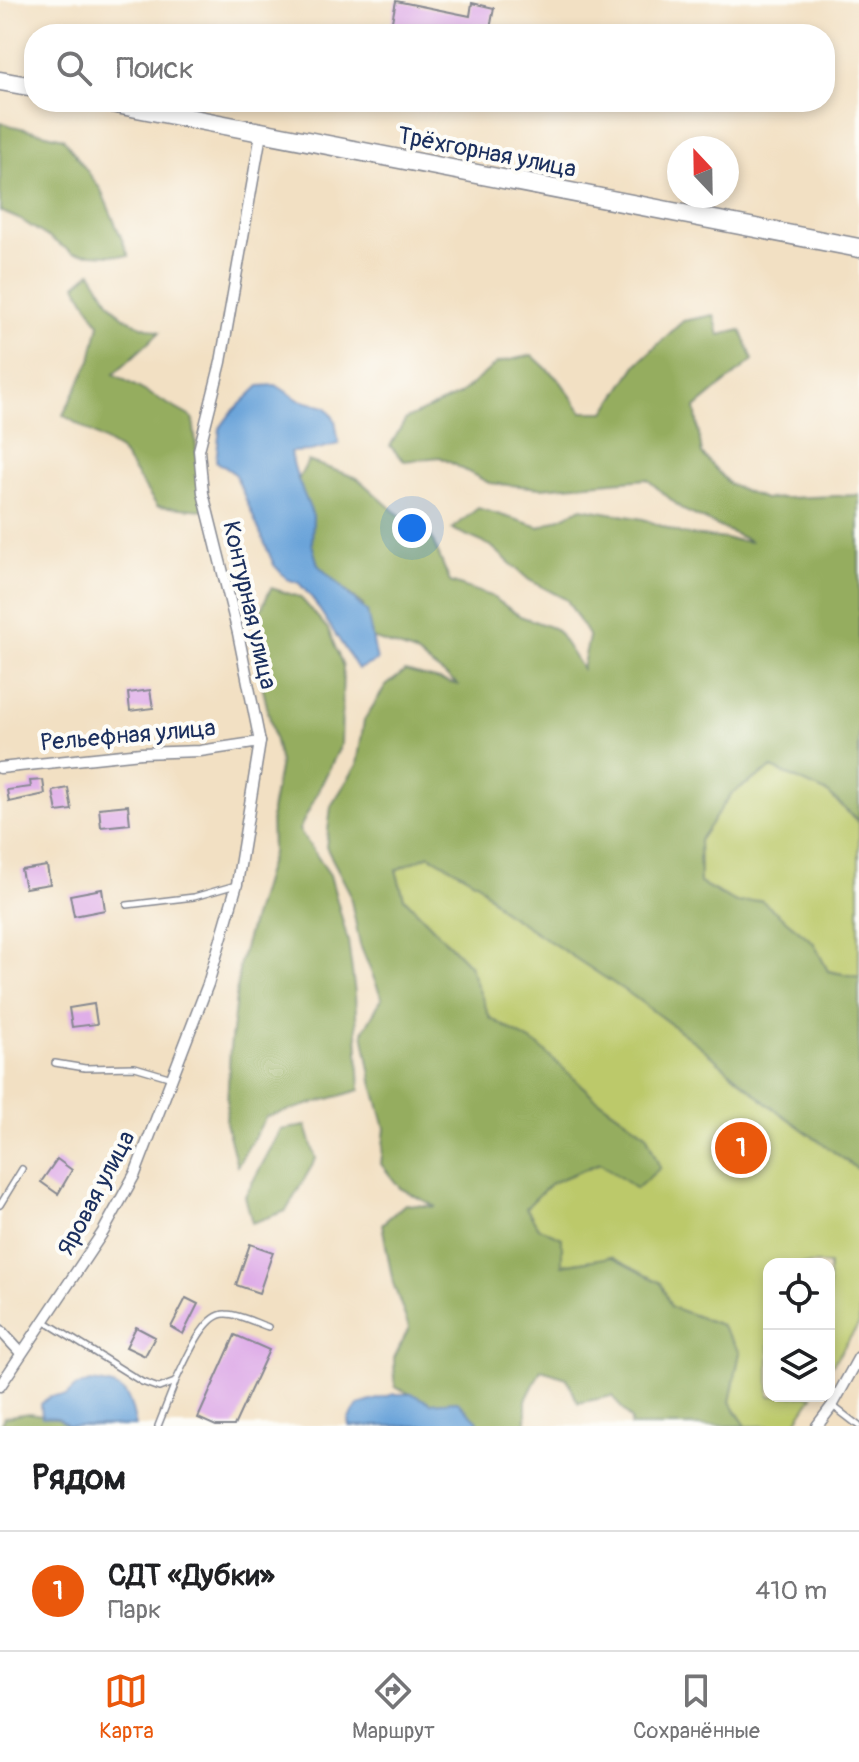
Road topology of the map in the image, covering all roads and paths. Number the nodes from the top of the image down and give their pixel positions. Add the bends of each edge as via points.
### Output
1 (0, 81) edge
2 (24, 85) edge
3 (154, 112) edge
4 (261, 134) junction
5 (859, 248) edge
6 (260, 742) junction
7 (0, 768) edge
8 (237, 884) junction
9 (127, 905) dead end
10 (55, 1063) dead end
11 (173, 1079) junction
12 (22, 1169) dead end
13 (0, 1205) edge
14 (43, 1321) junction
15 (268, 1327) dead end
16 (0, 1330) edge
17 (21, 1353) junction
18 (859, 1357) edge
19 (175, 1382) junction
20 (0, 1386) edge
21 (832, 1406) junction
22 (158, 1426) edge
23 (817, 1426) edge
24 (859, 1426) edge

1 - 2 highway
3 - 4 highway, Трёхгорная улица
4 - 5 highway, Трёхгорная улица
4 - 6 street, Контурная улица via 221,362 199,450 203,493
6 - 7 street, Рельефная улица
6 - 8 street, Контурная улица
8 - 9 lane via 194,897
8 - 11 street, Контурная улица
10 - 11 lane via 135,1067
11 - 14 street, Яровая улица via 135,1174
12 - 13 lane
14 - 17 street, Яровая улица
14 - 19 lane via 142,1382 159,1388
15 - 19 lane via 226,1314 214,1316
16 - 17 street
17 - 20 street, Яровая улица
18 - 21 street
19 - 22 lane
21 - 23 street
21 - 24 lane

